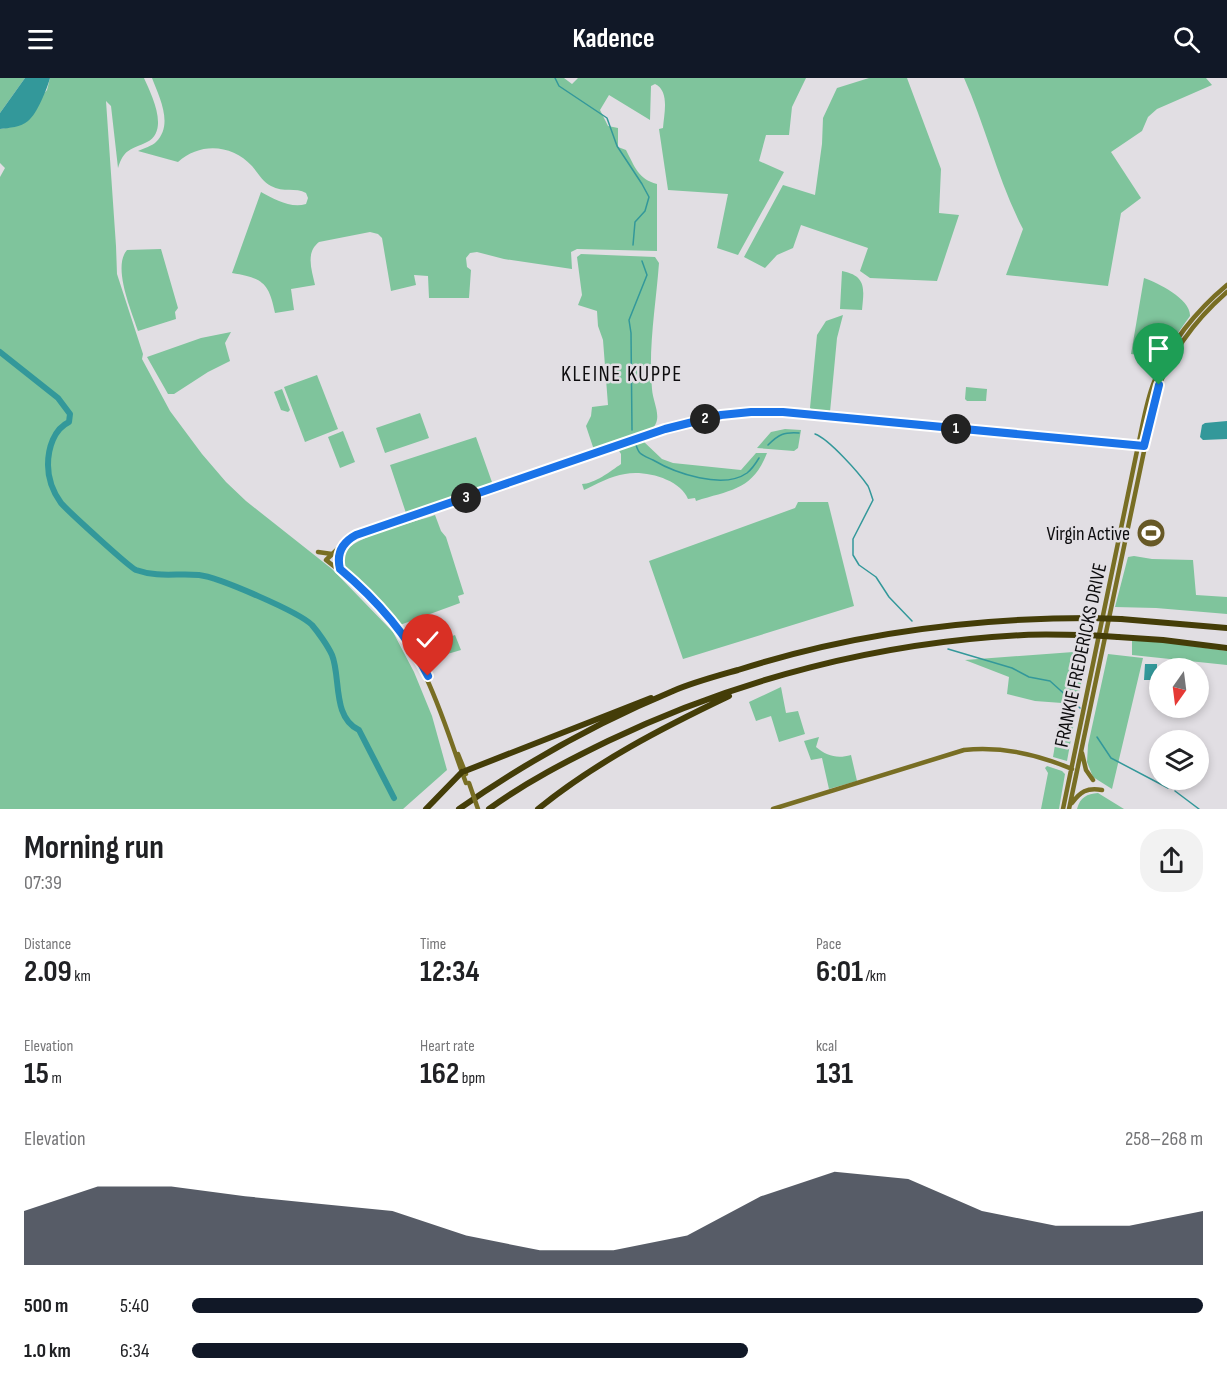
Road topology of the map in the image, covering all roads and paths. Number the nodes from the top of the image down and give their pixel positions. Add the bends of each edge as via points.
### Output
1 (1227, 285) edge
2 (1227, 292) edge
3 (1141, 446) junction
4 (344, 543) junction
5 (318, 552) dead end
6 (328, 557) junction
7 (340, 569) junction
8 (1227, 627) edge
9 (1227, 648) edge
10 (754, 684) junction
11 (675, 690) junction
12 (1081, 750) junction
13 (463, 772) junction
14 (1074, 772) junction
15 (1093, 780) dead end
16 (1102, 790) dead end
17 (1070, 807) edge
18 (426, 809) edge
19 (459, 809) edge
20 (477, 809) edge
21 (489, 809) edge
22 (538, 809) edge
23 (773, 809) edge
24 (1063, 809) edge

1 - 3 street, FRANKIE FREDERICKS DRIVE via 1201,309 1163,363 1151,391
2 - 3 street, FRANKIE FREDERICKS DRIVE via 1205,313 1169,362
3 - 4 street via 783,412 738,413 665,429 365,531
3 - 12 street, FRANKIE FREDERICKS DRIVE
3 - 14 street, FRANKIE FREDERICKS DRIVE
4 - 6 street
4 - 7 street
5 - 6 street
6 - 7 street
6 - 13 street via 369,596 411,648 432,690
7 - 13 street via 382,607 412,647 435,691
8 - 11 highway, bridge via 1091,618 985,621 843,641
9 - 10 highway, bridge via 1088,635 1003,637 893,650 830,662
10 - 21 highway via 647,722 536,779
10 - 22 highway via 630,745
11 - 13 highway
11 - 19 highway via 558,747
12 - 14 street, FRANKIE FREDERICKS DRIVE
12 - 15 street
13 - 18 highway
13 - 20 street, bridge
14 - 17 street, FRANKIE FREDERICKS DRIVE
14 - 23 street via 1012,751 989,748 951,753
14 - 24 street, FRANKIE FREDERICKS DRIVE
16 - 17 street via 1083,791

